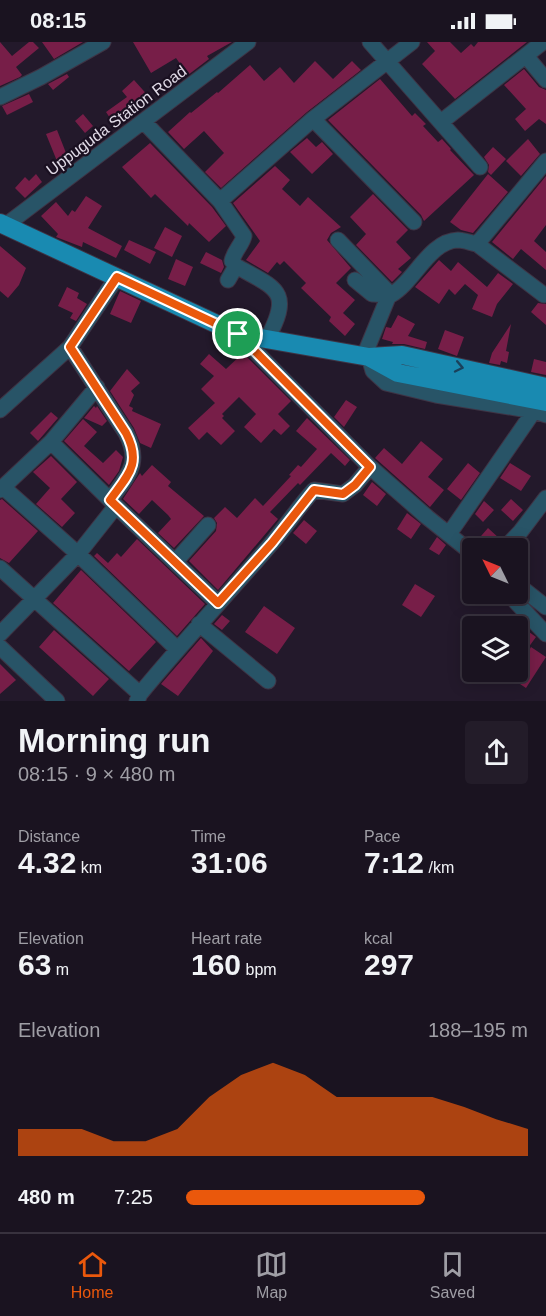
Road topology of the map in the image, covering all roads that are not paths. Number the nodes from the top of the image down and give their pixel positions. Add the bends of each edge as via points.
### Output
1 (102, 42) edge
2 (248, 42) edge
3 (370, 42) edge
4 (412, 42) edge
5 (543, 42) edge
6 (525, 56) junction
7 (386, 61) junction
8 (546, 80) edge
9 (0, 97) edge
10 (313, 119) junction
11 (144, 122) junction
12 (441, 122) junction
13 (546, 161) edge
14 (480, 167) dead end
15 (220, 201) junction
16 (414, 222) dead end
17 (3, 224) edge
18 (338, 240) dead end
19 (477, 244) junction
20 (236, 266) junction
21 (117, 277) junction
22 (228, 280) dead end
23 (355, 280) dead end
24 (390, 295) junction
25 (545, 295) edge
26 (238, 334) junction
27 (267, 339) junction
28 (70, 347) junction
29 (367, 357) junction
30 (400, 364) junction
31 (97, 387) junction
32 (546, 387) edge
33 (0, 410) edge
34 (542, 410) edge
35 (51, 442) junction
36 (370, 467) junction
37 (2, 488) edge
38 (546, 498) edge
39 (113, 503) junction
40 (208, 525) dead end
41 (449, 534) junction
42 (514, 538) edge
43 (462, 545) edge
44 (78, 554) junction
45 (175, 562) junction
46 (0, 568) edge
47 (528, 593) edge
48 (34, 600) junction
49 (218, 603) junction
50 (518, 604) edge
51 (546, 607) edge
52 (199, 624) junction
53 (0, 634) edge
54 (546, 634) edge
55 (0, 647) edge
56 (177, 649) junction
57 (268, 681) dead end
58 (138, 698) edge
59 (57, 701) edge

1 - 9 street
2 - 11 street, Uppuguda Station Road
3 - 7 street
4 - 7 street
5 - 6 street
6 - 8 street
6 - 12 street
7 - 10 street
7 - 12 street
10 - 15 street
10 - 16 street
11 - 15 street
11 - 17 street, Uppuguda Station Road
12 - 14 street
13 - 19 street
15 - 20 street via 244,236 233,255
17 - 21 main road
18 - 24 street
19 - 24 street via 458,240 438,246 409,280
19 - 25 street
20 - 22 street
20 - 27 street via 273,286 280,301 278,319
21 - 26 main road
21 - 28 street
23 - 24 street via 372,294
24 - 29 street
26 - 27 main road
26 - 36 street
27 - 29 main road
28 - 31 street
28 - 33 street
29 - 30 main road
29 - 34 street via 386,382 435,394
30 -> 32 main road
30 - 34 main road
31 - 35 street
31 - 39 street via 133,447 130,472
34 - 41 street
35 - 37 street
35 - 39 street
36 - 41 street
36 - 49 street via 343,494 314,490
37 - 44 street
38 - 42 street
39 - 44 street
39 - 45 street
40 - 45 street
41 - 43 street
44 - 48 street
44 - 56 street
45 - 49 street
46 - 48 street
47 - 51 street
48 - 53 street
48 - 58 street
49 - 52 street
50 - 54 street
52 - 56 street
52 - 57 street
55 - 59 street
56 - 58 street

